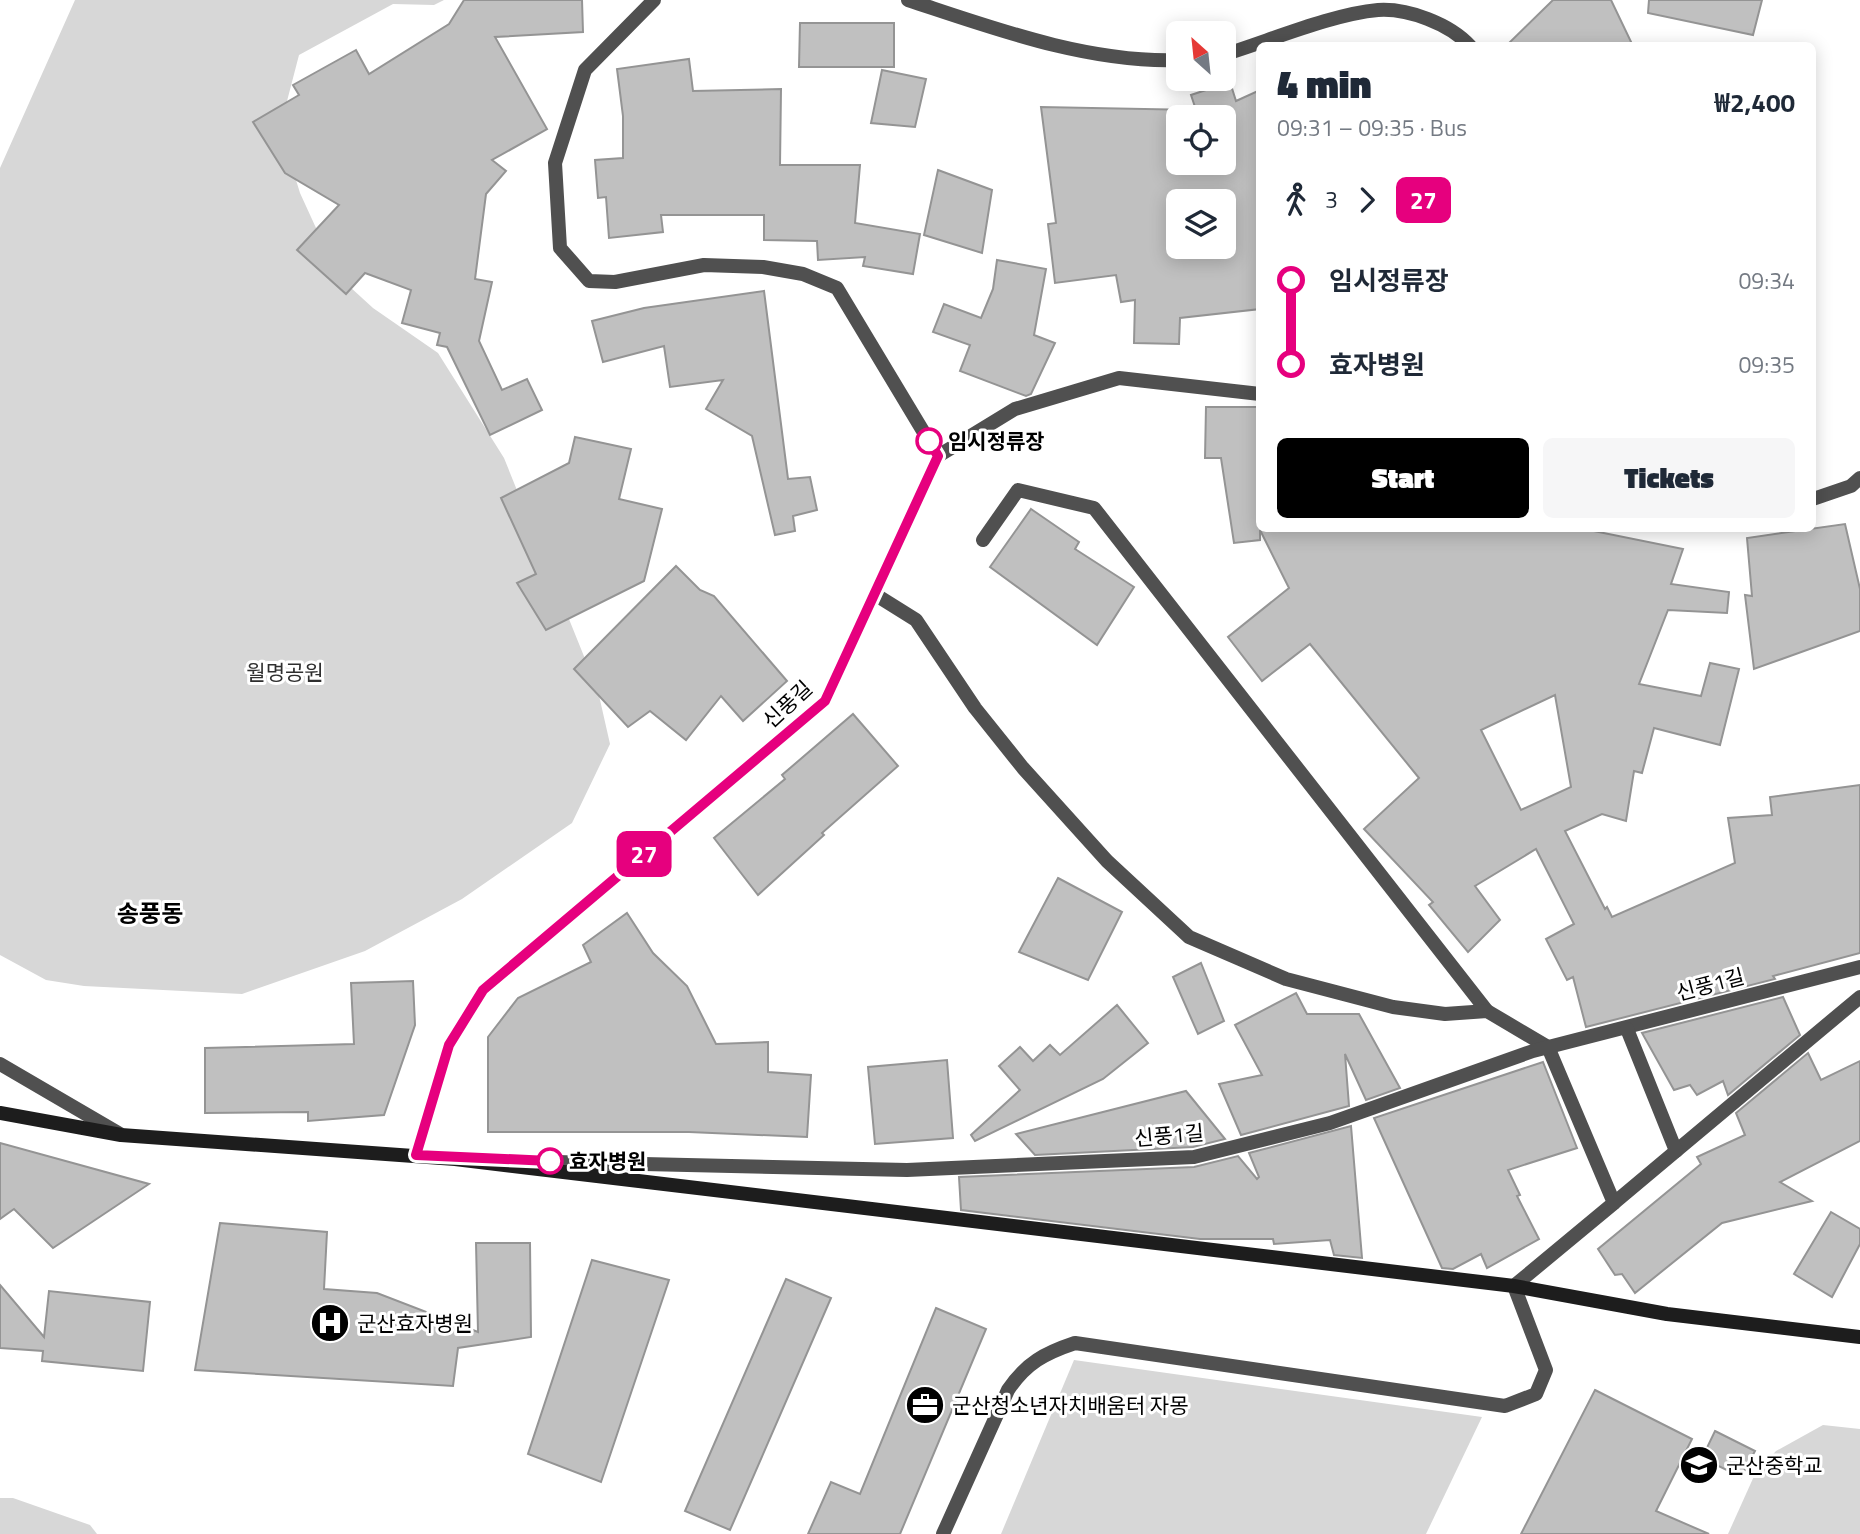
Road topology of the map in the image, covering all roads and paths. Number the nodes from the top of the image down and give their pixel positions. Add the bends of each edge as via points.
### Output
1 (654, 0) edge
2 (908, 0) edge
3 (1268, 42) edge
4 (1466, 42) edge
5 (1256, 45) edge
6 (1236, 51) edge
7 (1166, 60) edge
8 (1256, 394) edge
9 (938, 456) junction
10 (1860, 478) edge
11 (1816, 498) edge
12 (983, 540) dead end
13 (876, 595) junction
14 (1860, 967) edge
15 (1860, 996) edge
16 (1487, 1011) junction
17 (1627, 1029) junction
18 (1548, 1047) junction
19 (0, 1063) edge
20 (0, 1113) edge
21 (121, 1135) junction
22 (1676, 1152) junction
23 (416, 1155) junction
24 (455, 1159) junction
25 (1614, 1203) junction
26 (1514, 1286) junction
27 (1860, 1337) edge
28 (943, 1534) edge

1 - 9 lane via 585,70 555,163 560,248 589,281 615,282 704,265 790,272 836,288
2 - 7 lane via 1060,45 1139,61
3 - 4 lane via 1379,10 1431,19
5 - 6 lane
8 - 9 lane via 1119,378 1015,409
9 - 13 lane, 신풍길
10 - 11 lane
12 - 16 lane via 1018,491 1094,508
13 - 16 lane via 916,620 975,708 1023,768 1107,861 1189,937 1286,979 1393,1007 1445,1014
13 - 23 lane, 신풍길 via 825,701 483,990 449,1045
14 - 17 lane, 신풍1길
15 - 22 lane
16 - 18 lane
17 - 18 lane, 신풍1길
17 - 22 lane
18 - 24 lane, 신풍1길 via 1330,1123 1194,1157 906,1170
18 - 25 lane
19 - 21 lane
20 - 21 street
21 - 23 street
22 - 25 lane
23 - 24 street
24 - 26 street
25 - 26 lane
26 - 27 street via 1667,1314
26 - 28 lane via 1546,1370 1536,1394 1505,1406 1075,1343 1048,1352 1021,1372 1009,1391

